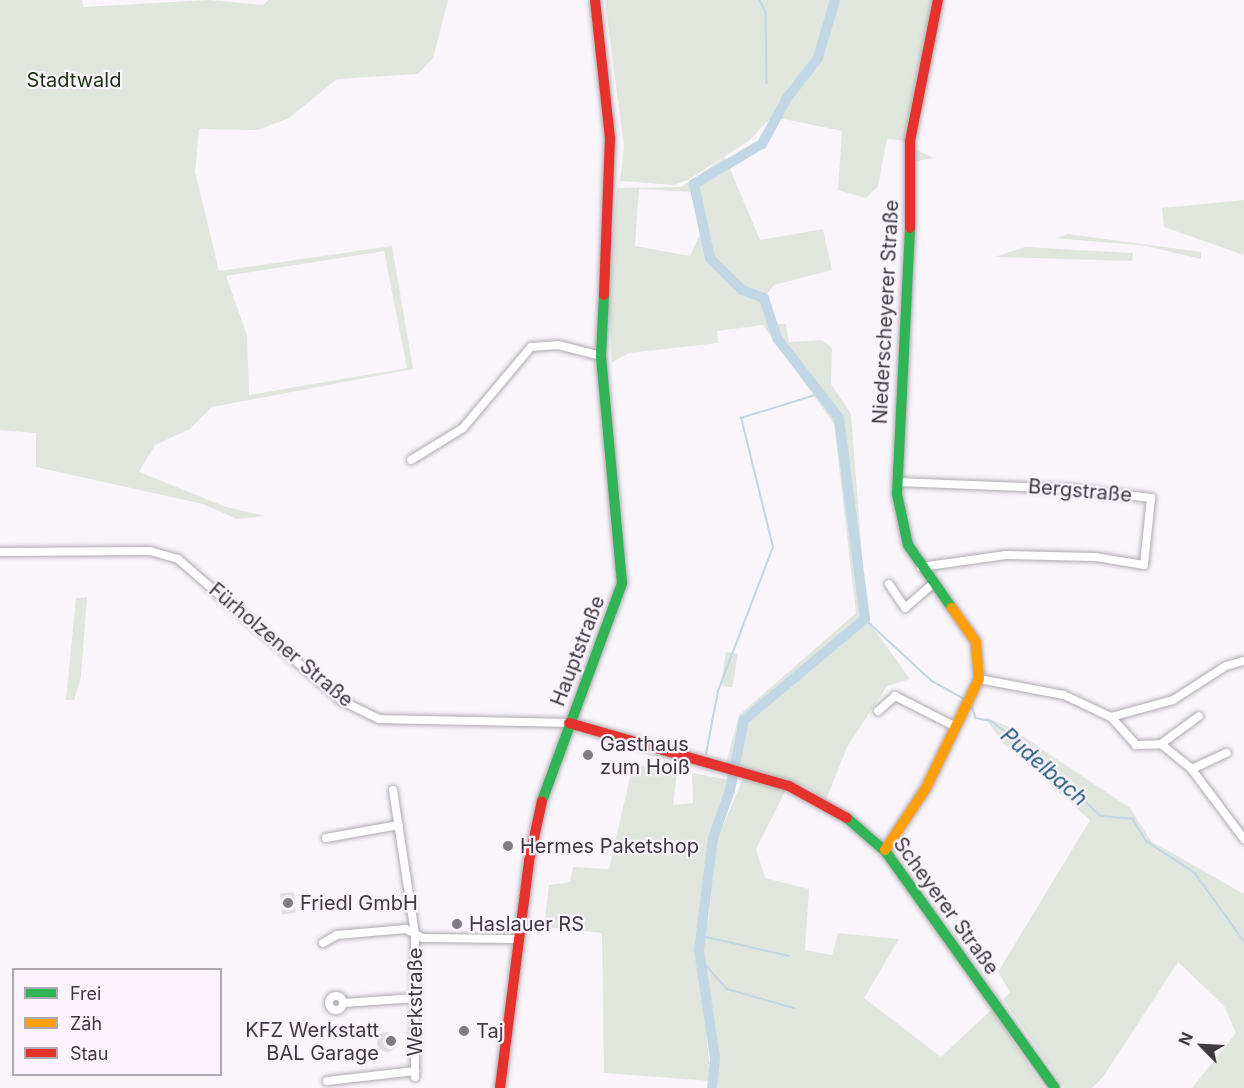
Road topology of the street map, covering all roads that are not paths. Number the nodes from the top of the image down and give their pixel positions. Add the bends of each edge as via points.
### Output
1 (595, 0) edge
2 (938, 0) edge
3 (601, 356) junction
4 (411, 460) dead end
5 (897, 482) junction
6 (0, 552) edge
7 (921, 567) junction
8 (889, 584) dead end
9 (933, 584) junction
10 (1244, 661) edge
11 (979, 680) junction
12 (878, 711) dead end
13 (1199, 716) dead end
14 (1111, 717) junction
15 (569, 723) junction
16 (956, 727) junction
17 (1161, 744) junction
18 (1227, 753) dead end
19 (1190, 767) junction
20 (393, 790) dead end
21 (399, 825) junction
22 (326, 838) dead end
23 (1244, 839) edge
24 (885, 850) junction
25 (415, 934) junction
26 (517, 939) junction
27 (323, 944) dead end
28 (416, 998) junction
29 (344, 1003) dead end
30 (327, 1081) dead end
31 (500, 1088) edge
32 (1054, 1088) edge

1 - 3 street, Hauptstraße via 609,111
2 - 5 street, Niederscheyerer Straße via 910,148 910,252
3 - 4 street via 558,345 531,347 463,428
3 - 15 street, Hauptstraße via 622,583 614,616
5 - 7 street, Niederscheyerer Straße via 898,514
5 - 7 street, Bergstraße via 1073,489 1151,498 1144,565 1095,557 1006,555
6 - 15 street, Fürholzener Straße via 150,551 178,559 342,701 379,719
7 - 9 street, Niederscheyerer Straße
8 - 9 street via 905,608
9 - 11 street, Niederscheyerer Straße via 976,642
10 - 14 street via 1226,666 1173,700
11 - 14 street via 1064,695
11 - 16 street, Niederscheyerer Straße
12 - 16 street via 895,696
13 - 17 street
14 - 17 street via 1136,745
15 - 24 street, Scheyerer Straße via 789,786 828,806
15 - 26 street, Hauptstraße via 545,789
16 - 24 street, Niederscheyerer Straße via 926,788
17 - 19 street
18 - 19 street
19 - 23 street
20 - 21 street, Werkstraße
21 - 22 street
21 - 25 street, Werkstraße
24 - 32 street, Scheyerer Straße
25 - 26 street, Werkstraße
25 - 27 street, Werkstraße via 406,929 338,935
25 - 28 street, Werkstraße
26 - 31 street, Hauptstraße
28 - 29 street
28 - 30 street, Werkstraße via 415,1074

